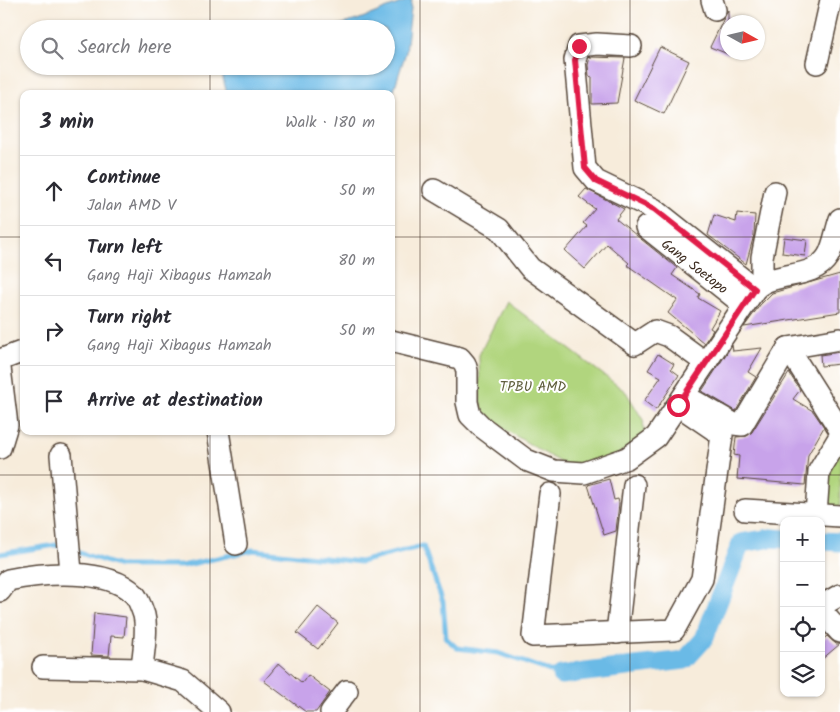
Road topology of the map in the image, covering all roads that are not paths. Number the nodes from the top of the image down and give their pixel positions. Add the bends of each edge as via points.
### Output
1 (831, 0) edge
2 (631, 46) dead end
3 (817, 63) dead end
4 (434, 190) dead end
5 (775, 192) dead end
6 (840, 218) edge
7 (646, 227) dead end
8 (754, 292) junction
9 (840, 339) edge
10 (395, 343) edge
11 (788, 348) junction
12 (20, 352) edge
13 (0, 360) edge
14 (706, 363) junction
15 (0, 368) edge
16 (681, 400) junction
17 (840, 430) edge
18 (219, 435) edge
19 (840, 436) edge
20 (0, 448) edge
21 (61, 455) dead end
22 (634, 485) dead end
23 (550, 494) dead end
24 (745, 510) dead end
25 (816, 515) junction
26 (840, 516) edge
27 (236, 544) dead end
28 (69, 556) junction
29 (0, 591) edge
30 (840, 595) edge
31 (825, 604) edge
32 (825, 615) edge
33 (840, 632) edge
34 (617, 633) junction
35 (43, 667) dead end
36 (142, 669) junction
37 (347, 691) dead end
38 (219, 712) edge
39 (331, 712) edge

1 - 3 street
2 - 8 street via 579,46 575,60 585,168 596,181 654,209
4 - 14 street via 499,229 530,268 635,344 655,331 669,336
5 - 8 street
6 - 8 street via 828,257 810,270
7 - 8 street, Gang Soetopo
8 - 14 street
9 - 11 street
10 - 16 street via 460,358 467,371 470,415 526,460 554,471 584,473 627,458 656,437
11 - 16 street via 742,425
11 - 17 street
12 - 13 street
14 - 16 street
15 - 20 street via 7,425
16 - 34 street via 722,436 702,579 674,630
18 - 27 street
19 - 25 street via 819,471
21 - 28 street
22 - 34 street
23 - 34 street via 533,636
24 - 25 street
25 - 26 street
28 - 29 street via 33,575 8,580
28 - 36 street via 135,594 144,616
30 - 31 street
32 - 33 street
35 - 36 street
36 - 38 street via 183,681
37 - 39 street

